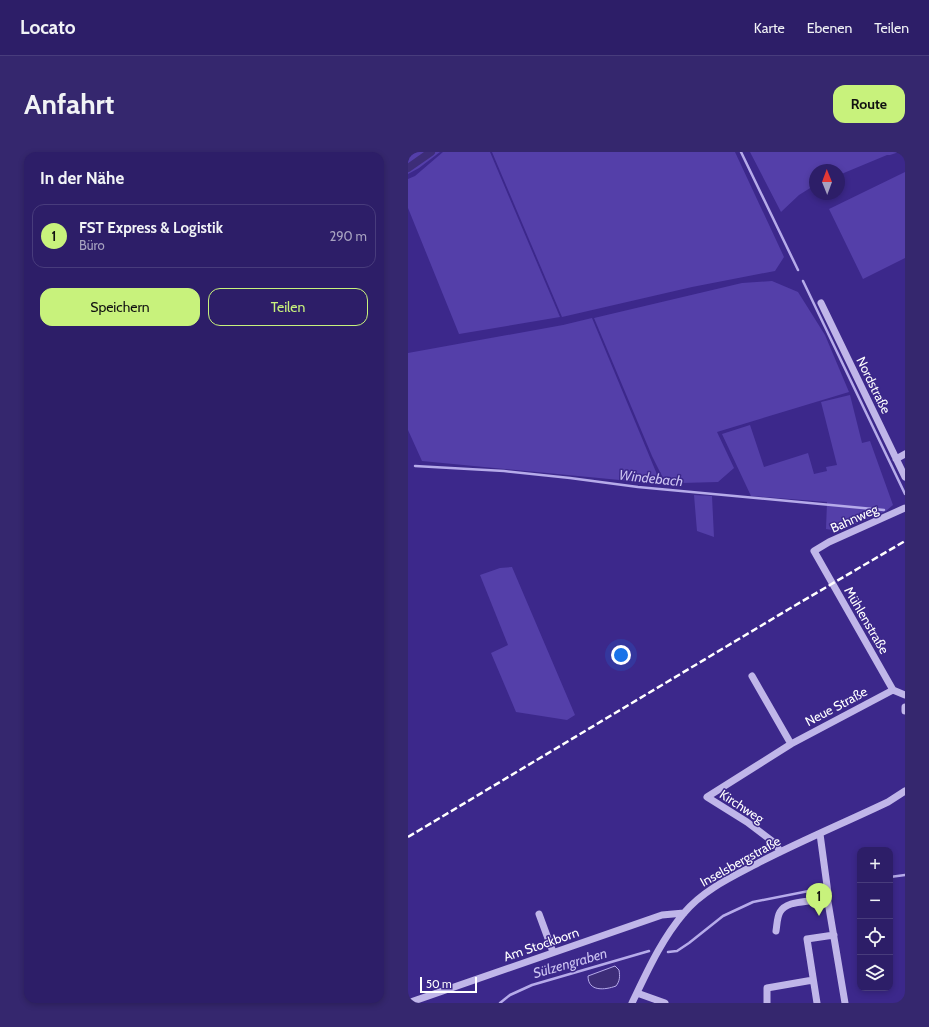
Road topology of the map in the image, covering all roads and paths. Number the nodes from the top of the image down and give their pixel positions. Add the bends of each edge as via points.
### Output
1 (821, 303) dead end
2 (905, 454) edge
3 (896, 459) junction
4 (905, 477) edge
5 (905, 508) edge
6 (814, 551) joint
7 (752, 676) dead end
8 (892, 690) junction
9 (905, 695) edge
10 (905, 707) edge
11 (905, 711) edge
12 (791, 744) junction
13 (905, 791) edge
14 (707, 797) joint
15 (820, 834) junction
16 (780, 852) junction
17 (827, 896) junction
18 (684, 913) junction
19 (539, 914) dead end
20 (776, 931) dead end
21 (834, 935) junction
22 (553, 952) junction
23 (813, 980) junction
24 (637, 993) junction
25 (408, 1003) edge
26 (632, 1003) edge
27 (665, 1003) edge
28 (767, 1003) edge
29 (817, 1003) edge
30 (845, 1003) edge

1 - 3 street, Nordstraße
2 - 3 street
3 - 4 street, Nordstraße
5 - 6 street, Bahnweg
6 - 8 street, Mühlenstraße
7 - 12 street
8 - 9 street
8 - 12 street, Neue Straße
10 - 11 street
12 - 14 street, Neue Straße
13 - 15 street, Inselsbergstraße via 888,802
14 - 16 street, Kirchweg via 747,822 776,844
15 - 16 street, Inselsbergstraße
15 - 17 street
16 - 18 street, Inselsbergstraße via 716,886
17 - 20 street via 786,906 780,912
17 - 21 street
18 - 22 street, Am Stockborn via 662,915
18 - 24 street, Inselsbergstraße via 671,929
19 - 22 street
21 - 23 street via 807,939
21 - 30 street
22 - 25 street, Am Stockborn
23 - 28 street via 767,988
23 - 29 street
24 - 26 street, Inselsbergstraße
24 - 27 street

